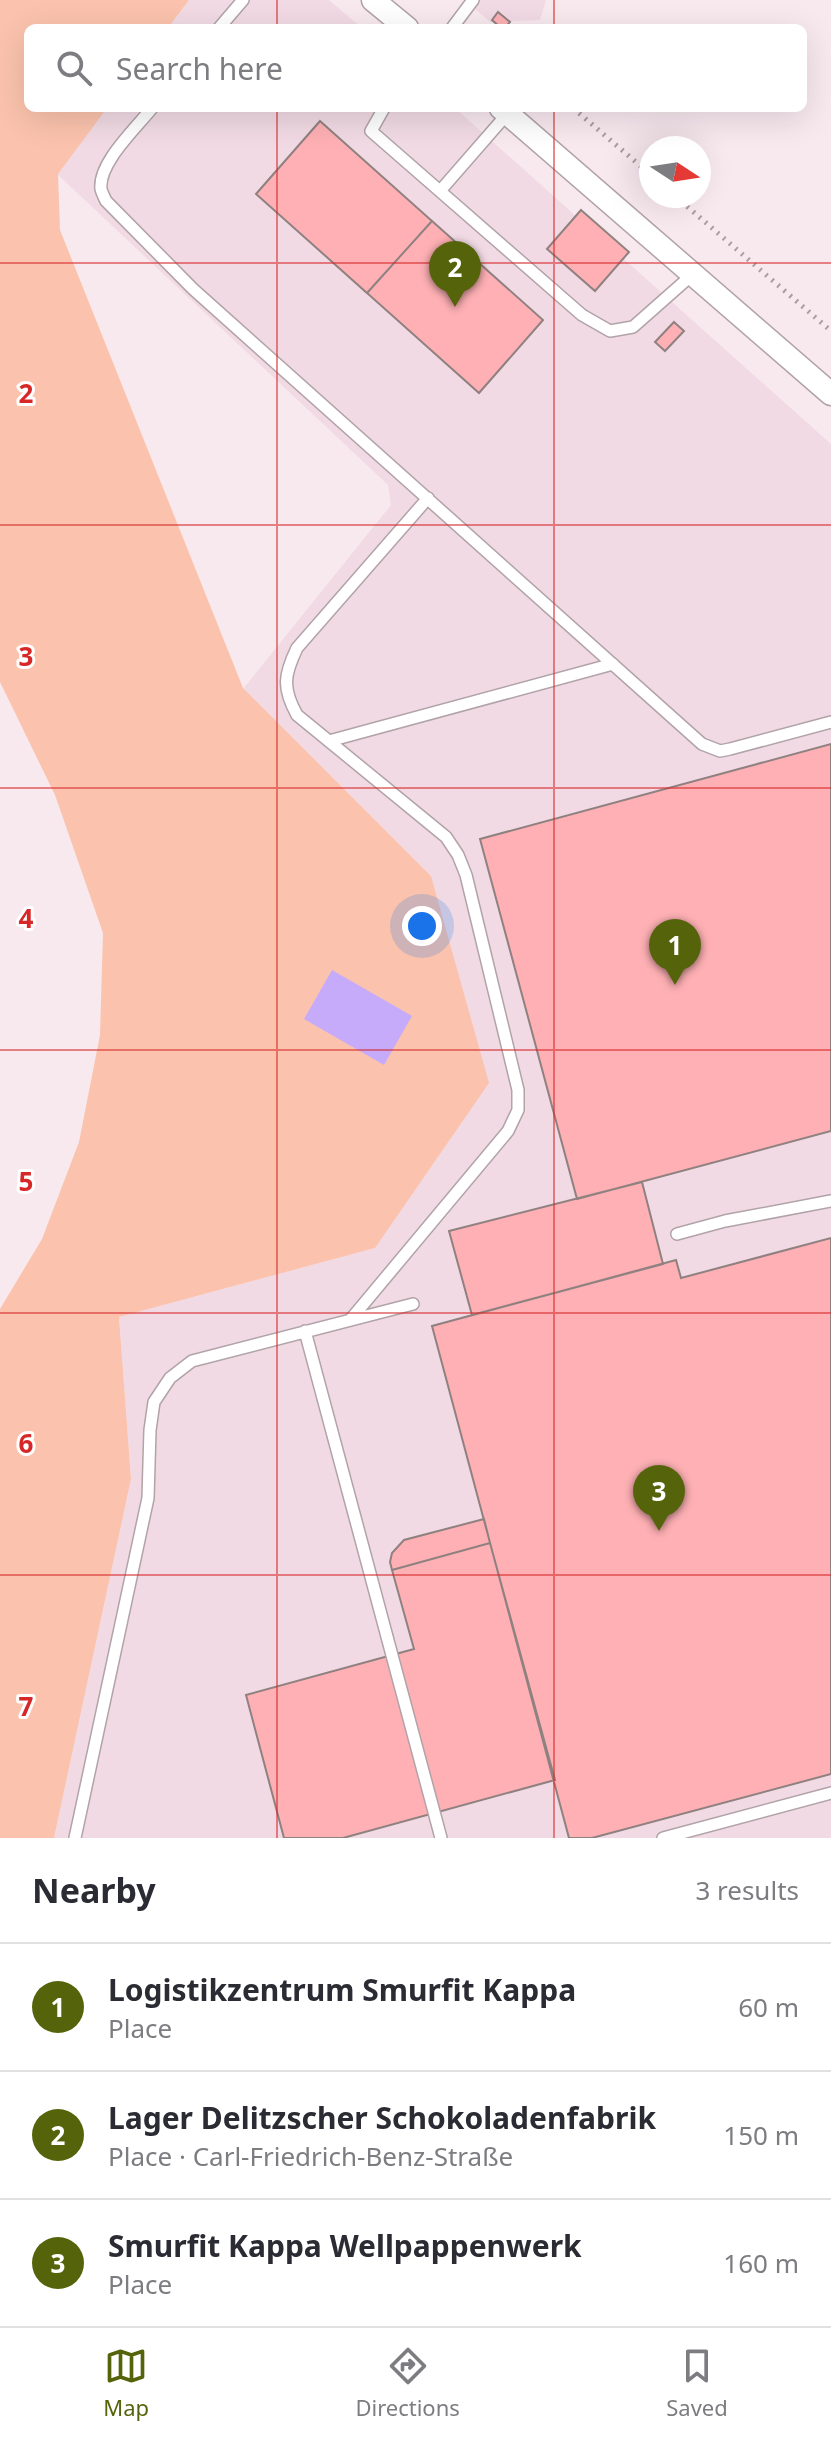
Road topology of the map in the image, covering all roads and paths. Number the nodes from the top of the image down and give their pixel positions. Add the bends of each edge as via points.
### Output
1 (243, 0) edge
2 (373, 0) edge
3 (473, 0) edge
4 (222, 24) edge
5 (402, 24) edge
6 (455, 24) edge
7 (149, 112) edge
8 (382, 112) edge
9 (503, 112) edge
10 (505, 112) edge
11 (578, 112) edge
12 (639, 165) edge
13 (440, 191) junction
14 (689, 208) edge
15 (694, 273) junction
16 (831, 331) edge
17 (831, 394) edge
18 (428, 498) junction
19 (613, 664) junction
20 (831, 722) edge
21 (329, 741) junction
22 (831, 1201) edge
23 (677, 1234) dead end
24 (413, 1304) dead end
25 (351, 1319) junction
26 (305, 1331) junction
27 (831, 1793) edge
28 (75, 1838) edge
29 (441, 1838) edge
30 (663, 1838) edge

1 - 4 lane
2 - 5 street
3 - 6 lane
7 - 18 lane via 105,168 101,188 106,201 193,289
8 - 13 lane via 371,131
9 - 13 lane
10 - 15 street
11 - 12 path
13 - 15 lane via 582,315 610,331 633,327
14 - 16 path
15 - 17 street
18 - 19 lane
18 - 21 lane via 297,648 286,671 287,698 297,715
19 - 20 lane via 702,744 720,751
19 - 21 lane
21 - 25 lane via 446,837 458,855 518,1090 518,1110 508,1131
22 - 23 lane
24 - 25 lane
25 - 26 lane
26 - 28 lane via 192,1361 170,1378 154,1402 148,1498
26 - 29 lane
27 - 30 lane

